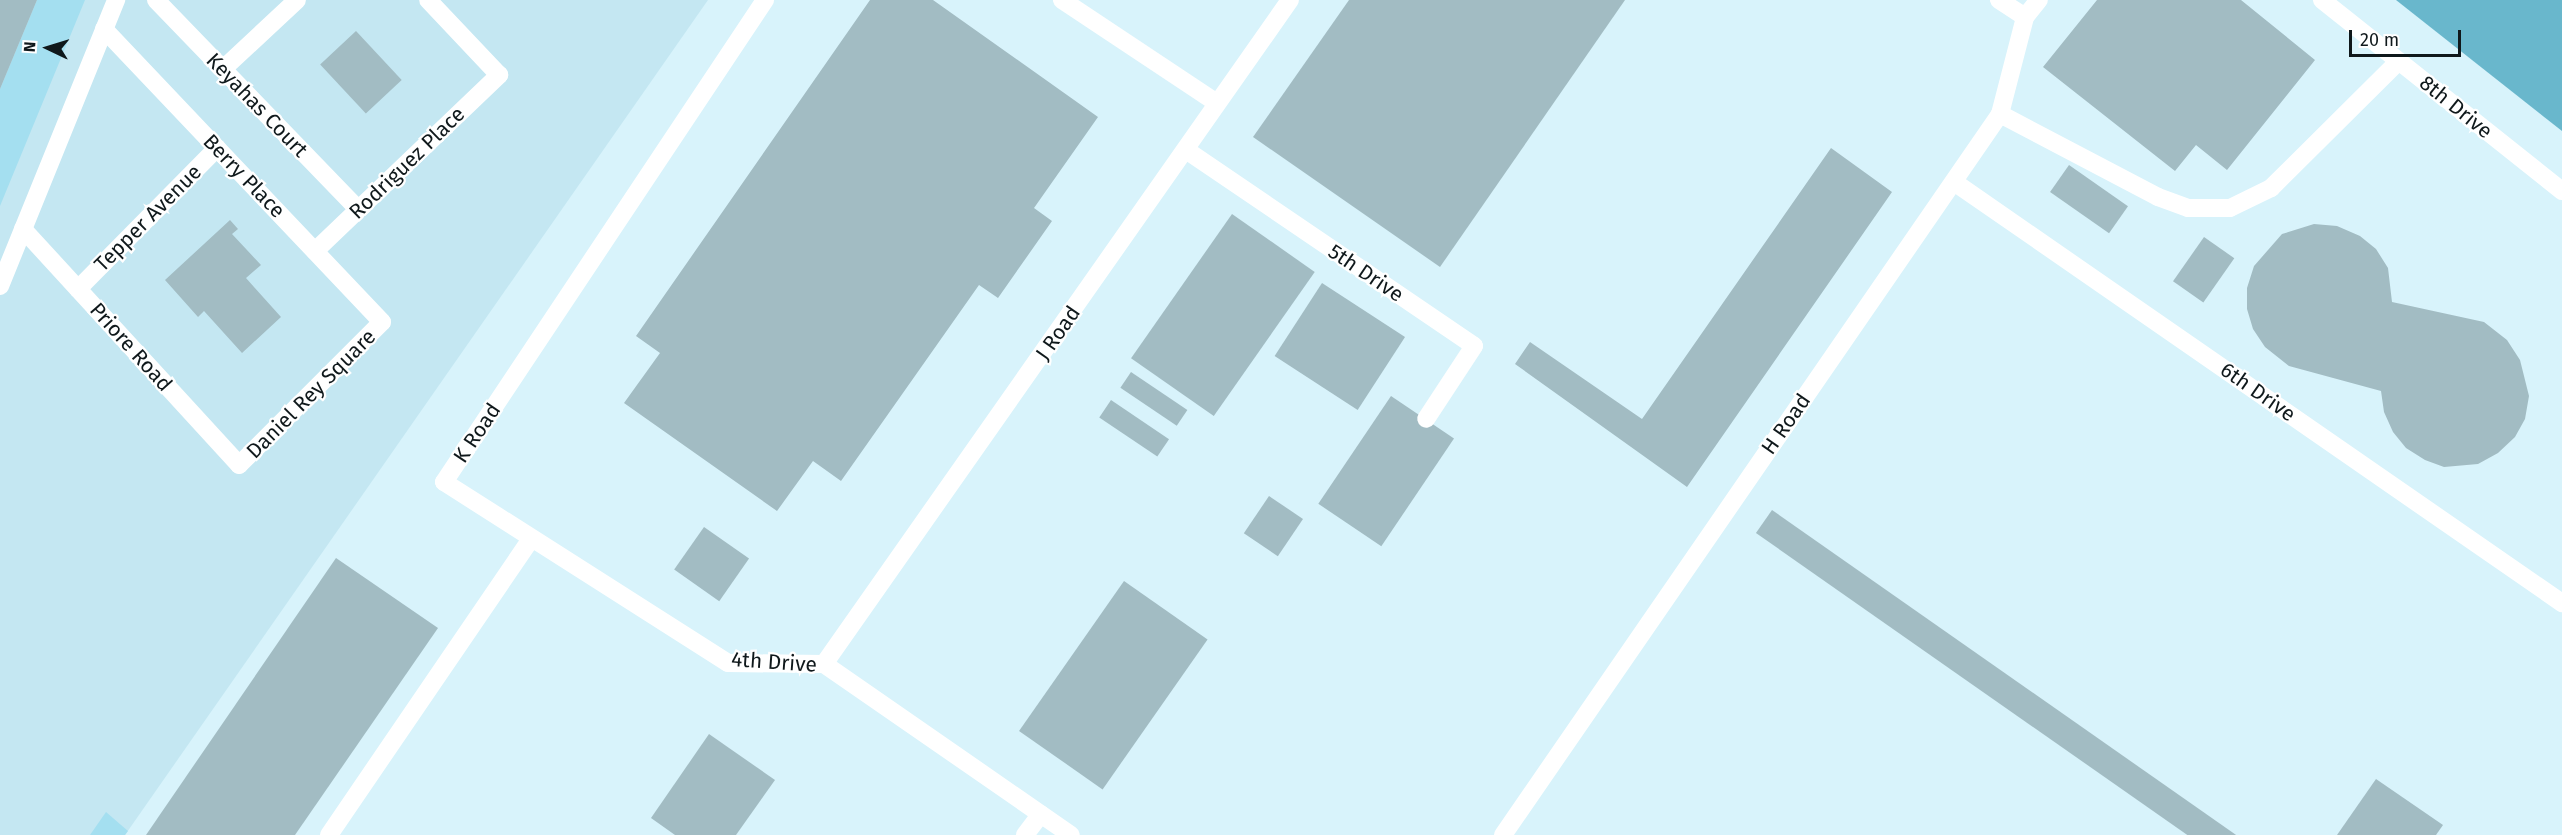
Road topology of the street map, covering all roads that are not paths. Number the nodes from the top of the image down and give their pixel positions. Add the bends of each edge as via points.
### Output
1 (116, 0) edge
2 (156, 0) edge
3 (297, 0) edge
4 (428, 0) edge
5 (765, 0) edge
6 (1062, 0) edge
7 (1290, 0) edge
8 (1999, 0) edge
9 (2039, 0) edge
10 (2322, 0) edge
11 (2025, 17) junction
12 (104, 29) junction
13 (2399, 61) junction
14 (223, 69) junction
15 (1217, 103) junction
16 (2000, 114) junction
17 (217, 148) junction
18 (1186, 150) junction
19 (1954, 182) junction
20 (2562, 191) edge
21 (358, 209) junction
22 (23, 229) junction
23 (315, 251) junction
24 (0, 286) edge
25 (78, 289) junction
26 (382, 322) joint
27 (1426, 419) dead end
28 (239, 465) joint
29 (530, 540) junction
30 (2562, 603) edge
31 (824, 664) junction
32 (1041, 814) junction
33 (329, 835) edge
34 (1025, 835) edge
35 (1071, 835) edge
36 (1503, 835) edge

1 - 12 lane
2 - 14 lane, Keyahas Court
3 - 14 lane
4 - 21 lane, Rodriguez Place via 499,75
5 - 29 lane, K Road via 444,482
6 - 15 lane
7 - 15 lane, J Road
8 - 11 lane
9 - 11 lane, H Road
10 - 13 lane, 8th Drive
11 - 16 lane, H Road
12 - 17 lane, Berry Place
12 - 22 lane
13 - 16 lane via 2271,188 2230,208 2188,208 2158,197
13 - 20 lane, 8th Drive
14 - 21 lane, Keyahas Court
15 - 18 lane, J Road
16 - 19 lane, H Road
17 - 23 lane, Berry Place
17 - 25 lane, Tepper Avenue
18 - 27 lane, 5th Drive via 1474,346
18 - 31 lane, J Road
19 - 30 lane, 6th Drive
19 - 36 lane, H Road
21 - 23 lane, Rodriguez Place
22 - 24 lane
22 - 25 lane, Priore Road
23 - 26 lane, Berry Place
25 - 28 lane, Priore Road
26 - 28 lane, Daniel Rey Square
29 - 31 lane, 4th Drive via 728,663
29 - 33 lane
31 - 32 lane, 4th Drive
32 - 34 lane
32 - 35 lane, 4th Drive

